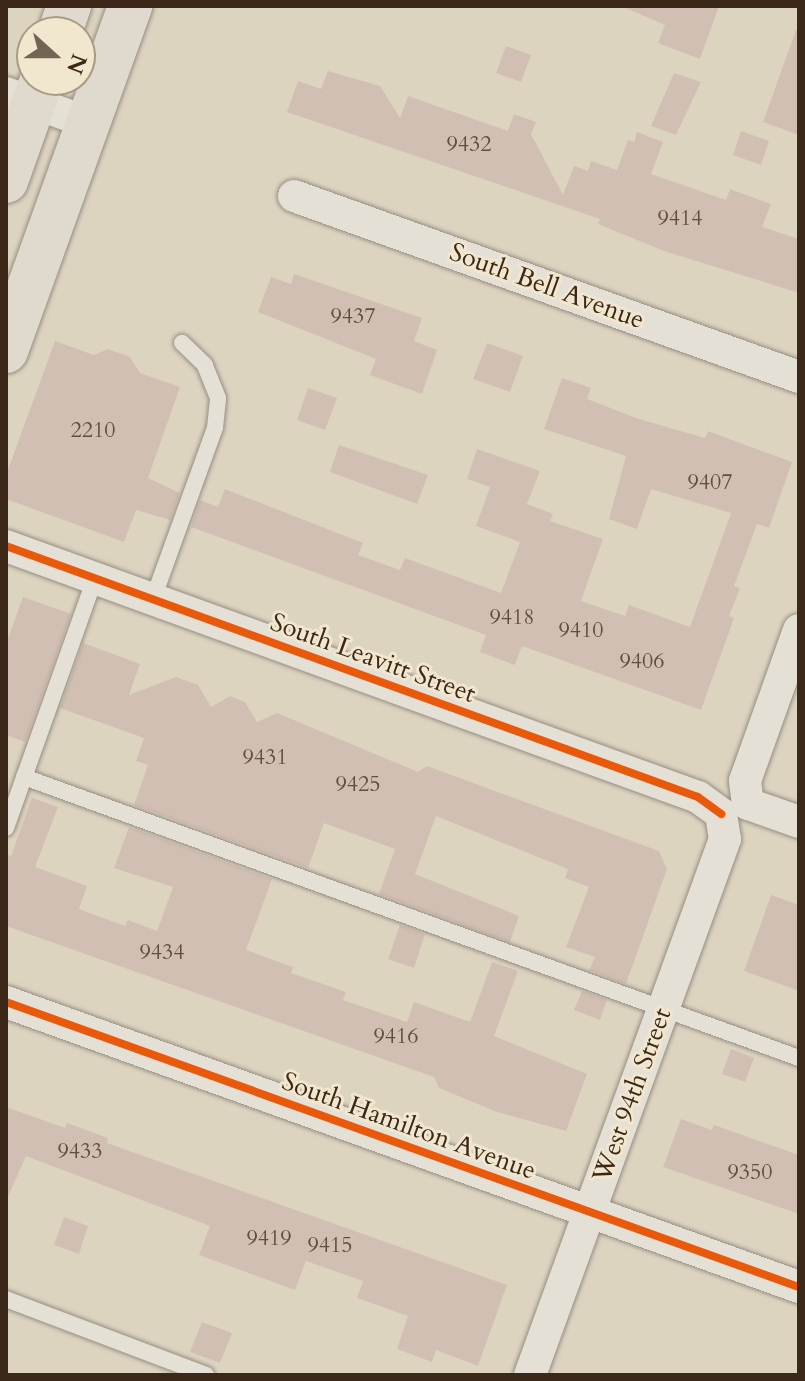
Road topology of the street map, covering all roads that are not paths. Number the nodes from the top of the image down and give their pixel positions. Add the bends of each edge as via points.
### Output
1 (130, 6) edge
2 (27, 96) edge
3 (36, 96) edge
4 (87, 122) junction
5 (6, 181) edge
6 (294, 196) dead end
7 (182, 343) dead end
8 (6, 351) edge
9 (799, 377) edge
10 (6, 546) edge
11 (95, 578) junction
12 (153, 599) junction
13 (799, 630) edge
14 (24, 777) junction
15 (728, 799) junction
16 (799, 822) edge
17 (6, 828) edge
18 (6, 1002) edge
19 (663, 1009) junction
20 (799, 1058) edge
21 (589, 1212) junction
22 (799, 1287) edge
23 (6, 1299) edge
24 (206, 1375) edge
25 (530, 1375) edge

1 - 4 main road
2 - 5 main road
3 - 4 street
4 - 8 main road
6 - 9 street, South Bell Avenue
7 - 12 lane via 205,365 218,398 215,428
10 - 11 street, South Leavitt Street
11 - 12 street, South Leavitt Street
11 - 14 lane
12 - 15 street, South Leavitt Street
13 - 15 street, West 94th Street
14 - 17 lane
14 - 19 lane
15 - 16 street, South Leavitt Street
15 - 19 street, West 94th Street via 725,839
18 - 21 street, South Hamilton Avenue
19 - 20 lane
19 - 21 street, West 94th Street
21 - 22 street, South Hamilton Avenue
21 - 25 street, West 94th Street
23 - 24 lane

